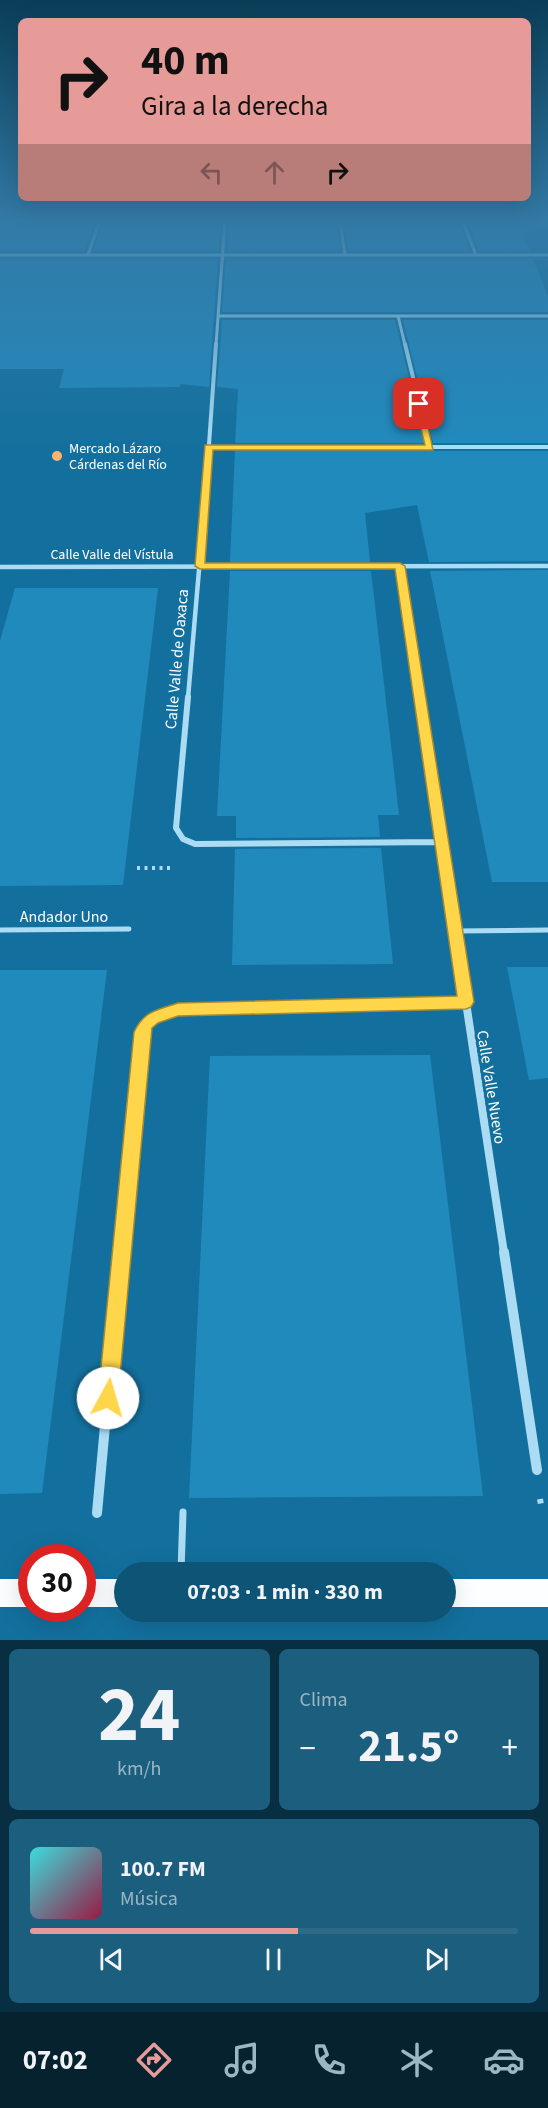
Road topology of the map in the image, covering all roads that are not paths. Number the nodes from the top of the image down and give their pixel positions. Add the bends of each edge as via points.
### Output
1 (219, 297) edge
2 (218, 316) junction
3 (398, 316) junction
4 (548, 316) edge
5 (208, 447) junction
6 (548, 447) edge
7 (430, 448) junction
8 (200, 566) junction
9 (400, 566) junction
10 (548, 566) edge
11 (0, 567) edge
12 (442, 842) junction
13 (129, 929) dead end
14 (0, 930) edge
15 (548, 930) edge
16 (455, 932) junction
17 (466, 1002) junction
18 (537, 1470) dead end
19 (183, 1512) dead end
20 (97, 1513) dead end
21 (181, 1562) edge
22 (0, 1593) edge
23 (18, 1593) edge
24 (96, 1593) edge
25 (114, 1593) edge
26 (456, 1593) edge
27 (548, 1593) edge

1 - 2 street, Calle Valle de Oaxaca
2 - 3 street
2 - 5 street, Calle Valle de Oaxaca
3 - 4 street
3 - 7 street
5 - 7 street
5 - 8 street, Calle Valle de Oaxaca
6 - 7 street
8 - 9 street, Calle Valle del Vístula
8 - 11 street, Calle Valle del Vístula
8 - 12 street, Calle Valle de Oaxaca via 177,835 195,844
9 - 10 street, Calle Valle del Vístula
9 - 12 street, Calle Valle Nuevo
12 - 16 street, Calle Valle Nuevo
13 - 14 street, Andador Uno
15 - 16 street
16 - 17 street, Calle Valle Nuevo
17 - 18 street, Calle Valle Nuevo
17 - 20 street via 178,1009 146,1024 142,1032
19 - 21 lane
22 - 23 highway
24 - 25 highway
26 - 27 highway

